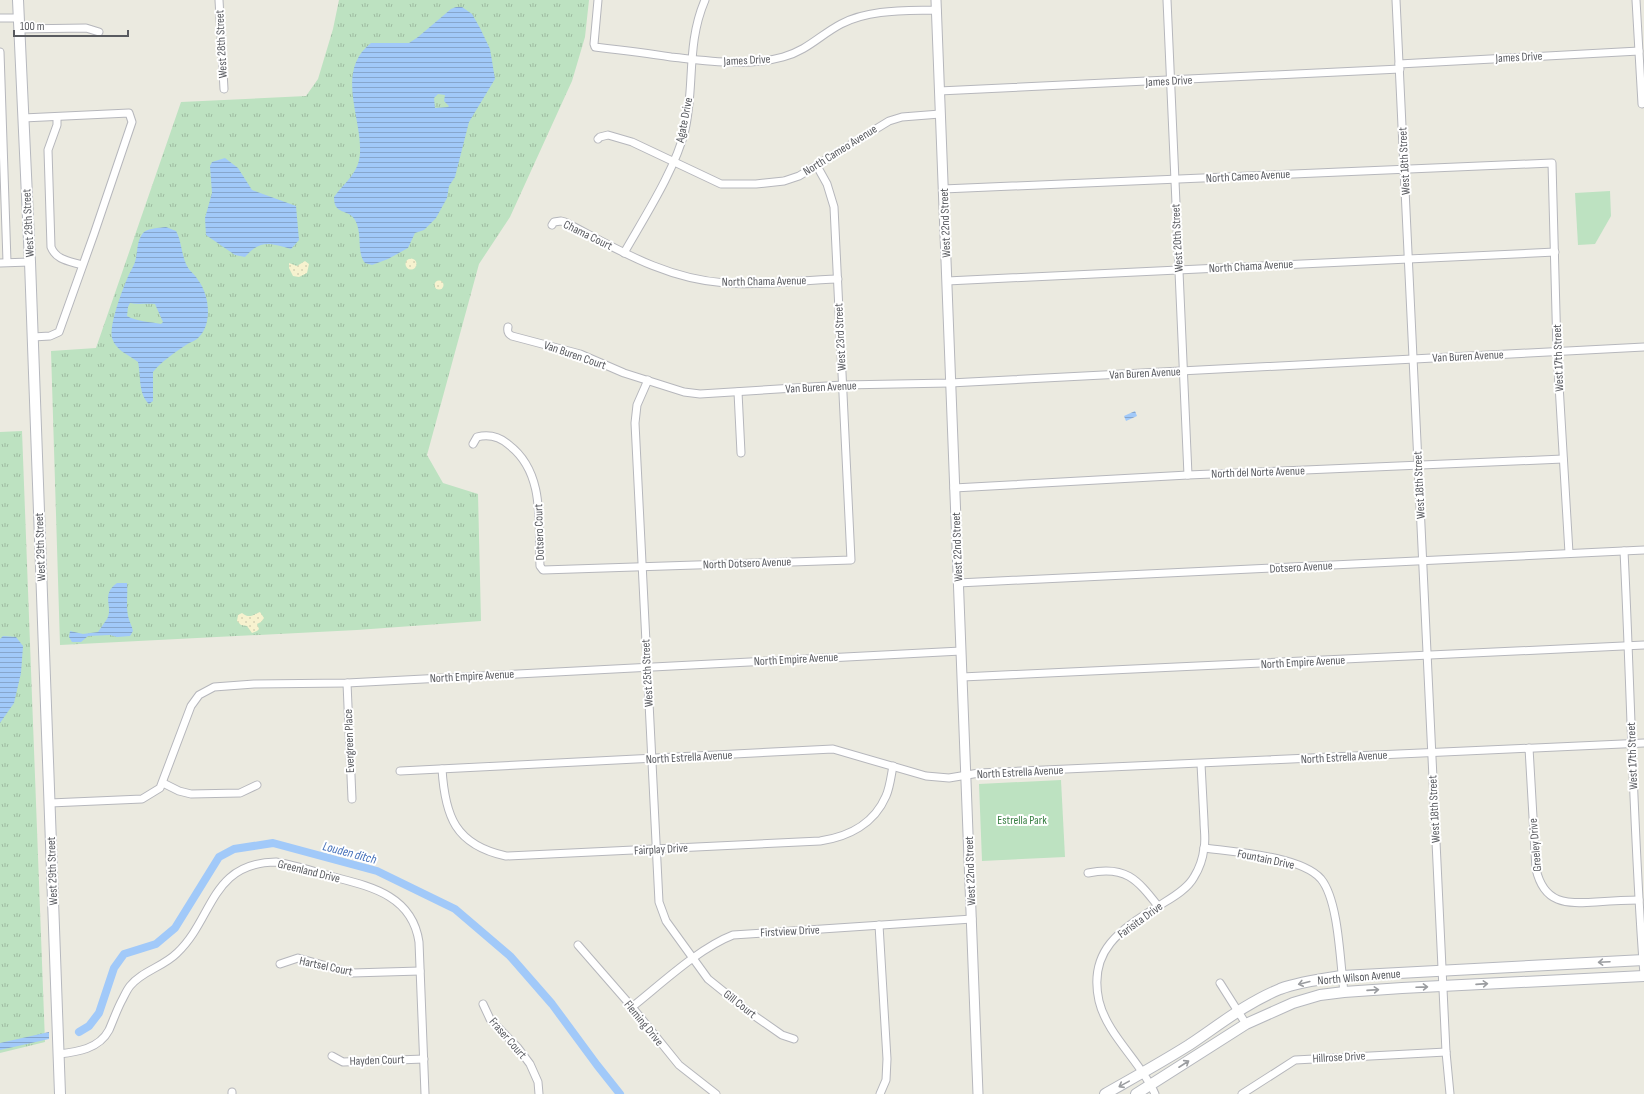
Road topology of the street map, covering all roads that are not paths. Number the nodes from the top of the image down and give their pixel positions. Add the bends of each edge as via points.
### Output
1 (18, 0) edge
2 (219, 0) edge
3 (598, 0) edge
4 (705, 0) edge
5 (936, 0) edge
6 (1167, 0) edge
7 (1396, 0) edge
8 (1636, 0) edge
9 (937, 10) junction
10 (0, 18) edge
11 (19, 18) junction
12 (19, 29) junction
13 (99, 32) dead end
14 (1639, 51) junction
15 (0, 52) edge
16 (692, 59) junction
17 (1399, 66) junction
18 (1170, 81) junction
19 (224, 89) dead end
20 (939, 91) junction
21 (1642, 104) dead end
22 (940, 114) junction
23 (57, 117) junction
24 (23, 118) junction
25 (598, 139) dead end
26 (672, 162) junction
27 (1552, 163) joint
28 (817, 166) junction
29 (1404, 169) junction
30 (1175, 180) junction
31 (944, 189) junction
32 (552, 225) dead end
33 (1555, 252) junction
34 (624, 253) junction
35 (1408, 258) junction
36 (4, 262) edge
37 (30, 262) junction
38 (82, 266) junction
39 (1179, 270) junction
40 (838, 279) junction
41 (946, 281) junction
42 (508, 327) dead end
43 (33, 337) junction
44 (1644, 347) edge
45 (1557, 352) junction
46 (1413, 360) junction
47 (1183, 371) junction
48 (648, 380) junction
49 (950, 382) junction
50 (843, 385) junction
51 (738, 392) junction
52 (473, 444) dead end
53 (741, 453) dead end
54 (1563, 459) junction
55 (1418, 466) junction
56 (1188, 475) junction
57 (954, 488) junction
58 (1644, 550) edge
59 (1624, 551) junction
60 (1569, 553) junction
61 (851, 560) joint
62 (1423, 561) junction
63 (642, 567) junction
64 (958, 583) junction
65 (1644, 645) edge
66 (1629, 646) junction
67 (961, 651) junction
68 (1427, 656) junction
69 (646, 667) junction
70 (962, 677) junction
71 (347, 683) junction
72 (1644, 742) edge
73 (1631, 743) junction
74 (1528, 748) junction
75 (1432, 753) junction
76 (652, 759) junction
77 (1201, 764) junction
78 (893, 766) junction
79 (442, 769) junction
80 (400, 771) dead end
81 (966, 776) junction
82 (163, 783) junction
83 (257, 785) dead end
84 (352, 799) dead end
85 (50, 803) junction
86 (1204, 848) junction
87 (656, 850) junction
88 (1088, 873) dead end
89 (1639, 900) junction
90 (1158, 906) junction
91 (972, 920) junction
92 (879, 925) junction
93 (578, 945) dead end
94 (694, 958) junction
95 (1643, 960) edge
96 (280, 964) dead end
97 (1442, 970) junction
98 (420, 971) junction
99 (1644, 975) edge
100 (1342, 976) junction
101 (1220, 983) dead end
102 (1443, 986) junction
103 (1344, 992) junction
104 (483, 1004) dead end
105 (632, 1007) junction
106 (1238, 1010) junction
107 (1246, 1024) junction
108 (794, 1039) dead end
109 (1446, 1052) junction
110 (59, 1054) junction
111 (332, 1056) dead end
112 (424, 1059) junction
113 (1142, 1074) junction
114 (1153, 1090) edge
115 (60, 1094) edge
116 (425, 1094) edge
117 (539, 1094) edge
118 (716, 1094) edge
119 (880, 1094) edge
120 (978, 1094) edge
121 (1105, 1094) edge
122 (1136, 1094) edge
123 (1242, 1094) edge
124 (1450, 1094) edge

1 - 11 main road, West 29th Street
2 - 19 street, West 28th Street
3 - 16 street, James Drive via 595,47
4 - 16 street, Agate Drive via 696,29
5 - 9 street, West 22nd Street
6 - 18 street, West 20th Street
7 - 17 street, West 18th Street
8 - 14 street
9 - 16 street, James Drive via 860,16 840,24 807,48 772,60 746,62
9 - 20 street, West 22nd Street
10 - 11 street
11 - 12 main road, West 29th Street
12 - 13 street via 86,28
12 - 24 main road, West 29th Street
14 - 17 street, James Drive
14 - 21 street
15 - 36 street, West 29th Street
16 - 26 street, Agate Drive via 685,129
17 - 18 street, James Drive
17 - 29 street, West 18th Street
18 - 20 street, James Drive
18 - 30 street, West 20th Street
20 - 22 street, West 22nd Street
22 - 28 street, North Cameo Avenue via 907,116 889,121
22 - 31 street, West 22nd Street
23 - 24 street
23 - 38 street via 57,125 48,150 51,247 58,258
23 - 38 street via 128,113 132,122
24 - 37 main road, West 29th Street
25 - 26 street, North Cameo Avenue via 603,135 615,136 649,149
26 - 28 street, North Cameo Avenue via 712,181 728,185 784,181
26 - 34 street, Agate Drive via 658,194
27 - 29 street, North Cameo Avenue
27 - 33 street, West 17th Street
28 - 40 street, West 23rd Street via 827,184 834,207
29 - 30 street, North Cameo Avenue
29 - 35 street, West 18th Street
30 - 31 street, North Cameo Avenue
30 - 39 street, West 20th Street
31 - 41 street, West 22nd Street
32 - 34 street, Chama Court via 554,222 565,222
33 - 35 street, North Chama Avenue
33 - 45 street, West 17th Street
34 - 40 street, North Chama Avenue via 660,269 717,282 748,284
35 - 39 street, North Chama Avenue
35 - 46 street, West 18th Street
36 - 37 street
37 - 43 main road, West 29th Street
38 - 43 street via 58,332 50,336
39 - 41 street, North Chama Avenue
39 - 47 street, West 20th Street
40 - 50 street, West 23rd Street
41 - 49 street, West 22nd Street
42 - 48 street, Van Buren Court via 507,331 512,336 580,354 624,373
43 - 85 main road, West 29th Street
44 - 45 street, Van Buren Avenue
45 - 46 street, Van Buren Avenue
45 - 54 street, West 17th Street
46 - 47 street, Van Buren Avenue
46 - 55 street, West 18th Street
47 - 49 street, Van Buren Avenue
47 - 56 street, West 20th Street
48 - 51 street, Van Buren Avenue via 691,394
48 - 63 street, West 25th Street via 635,413
49 - 50 street, Van Buren Avenue
49 - 57 street, West 22nd Street
50 - 51 street, Van Buren Avenue
50 - 61 street, West 23rd Street
51 - 53 street
52 - 63 street, Dotsero Court via 481,436 499,439 512,447 532,475 537,496 541,569
54 - 55 street, North del Norte Avenue
54 - 60 street, West 17th Street
55 - 56 street, North del Norte Avenue
55 - 62 street, West 18th Street
56 - 57 street, North del Norte Avenue
57 - 64 street, West 22nd Street
58 - 59 street, Dotsero Avenue
59 - 60 street, Dotsero Avenue
59 - 66 street, West 17th Street
60 - 62 street, Dotsero Avenue
61 - 63 street, North Dotsero Avenue
62 - 64 street, Dotsero Avenue
62 - 68 street, West 18th Street
63 - 69 street, West 25th Street
64 - 67 street, West 22nd Street
65 - 66 street, North Empire Avenue
66 - 68 street, North Empire Avenue
66 - 73 street, West 17th Street
67 - 69 street, North Empire Avenue
67 - 70 street, West 22nd Street
68 - 70 street, North Empire Avenue
68 - 75 street, West 18th Street
69 - 71 street, North Empire Avenue
69 - 76 street, West 25th Street
70 - 81 street, West 22nd Street
71 - 82 street, North Empire Avenue via 254,684 221,686 205,691 187,714
71 - 84 street, Evergreen Place
72 - 73 street, North Estrella Avenue
73 - 74 street, North Estrella Avenue
73 - 89 street, West 17th Street
74 - 75 street, North Estrella Avenue
74 - 89 street, Greeley Drive via 1536,869 1545,890 1554,898 1573,903
75 - 77 street, North Estrella Avenue
75 - 97 street, West 18th Street
76 - 78 street, North Estrella Avenue via 833,749
76 - 79 street, North Estrella Avenue
76 - 87 street, West 25th Street
77 - 81 street, North Estrella Avenue via 977,773
77 - 86 street, Farisita Drive
78 - 81 street, North Estrella Avenue via 940,778
78 - 87 street, Fairplay Drive via 888,790 878,811 869,821 849,834 820,841
79 - 80 street, North Estrella Avenue
79 - 87 street, Fairplay Drive via 445,800 451,818 469,840 483,849 506,856
81 - 91 street, West 22nd Street
82 - 83 street via 191,794 240,793
82 - 85 street via 160,788 142,799
85 - 110 main road, West 29th Street
86 - 90 street, Farisita Drive via 1194,878 1177,894
86 - 100 street, Fountain Drive via 1286,861 1306,868 1321,879 1329,894 1335,916
87 - 94 street, West 25th Street via 661,909 666,921
88 - 90 street via 1108,869 1126,875 1142,887
89 - 95 street, West 17th Street
90 - 113 street, Farisita Drive via 1117,935 1100,958 1097,970 1098,992 1103,1013
91 - 92 street, Firstview Drive
91 - 120 street, West 22nd Street
92 - 94 street, Firstview Drive via 733,935
92 - 119 street via 887,1058 886,1080
93 - 105 street, Fleming Drive
94 - 105 street, Firstview Drive
94 - 108 street, Gill Court via 713,983 782,1035
95 -> 97 main road, North Wilson Avenue
95 - 99 street, West 17th Street
96 - 98 street, Hartsel Court via 298,958 352,973
97 - 100 main road, North Wilson Avenue
97 - 102 street, West 18th Street
98 - 110 street, Greenland Drive via 419,942 415,927 405,909 384,892 289,864 266,862 243,869 221,885 187,943 172,958 146,972 129,988 102,1039 78,1052
98 - 112 street, Greenland Drive
102 -> 99 main road, North Wilson Avenue
100 - 103 street, Fountain Drive
100 -> 106 main road, North Wilson Avenue via 1281,989
101 - 106 street
103 -> 102 main road, North Wilson Avenue
102 - 109 street
103 - 107 main road, North Wilson Avenue via 1320,995 1293,1003
104 - 117 street, Fraser Court via 490,1019 530,1064 538,1082
105 - 118 street, Fleming Drive via 678,1064
106 - 107 street
106 - 113 main road, North Wilson Avenue
114 -> 107 main road, North Wilson Avenue
109 - 123 street, Hillrose Drive via 1295,1060
109 - 124 street
110 - 115 main road, West 29th Street
111 - 112 street, Hayden Court via 344,1062
112 - 116 street, Greenland Drive
113 - 114 street, Farisita Drive
113 -> 121 main road, North Wilson Avenue
114 - 122 main road, North Wilson Avenue

